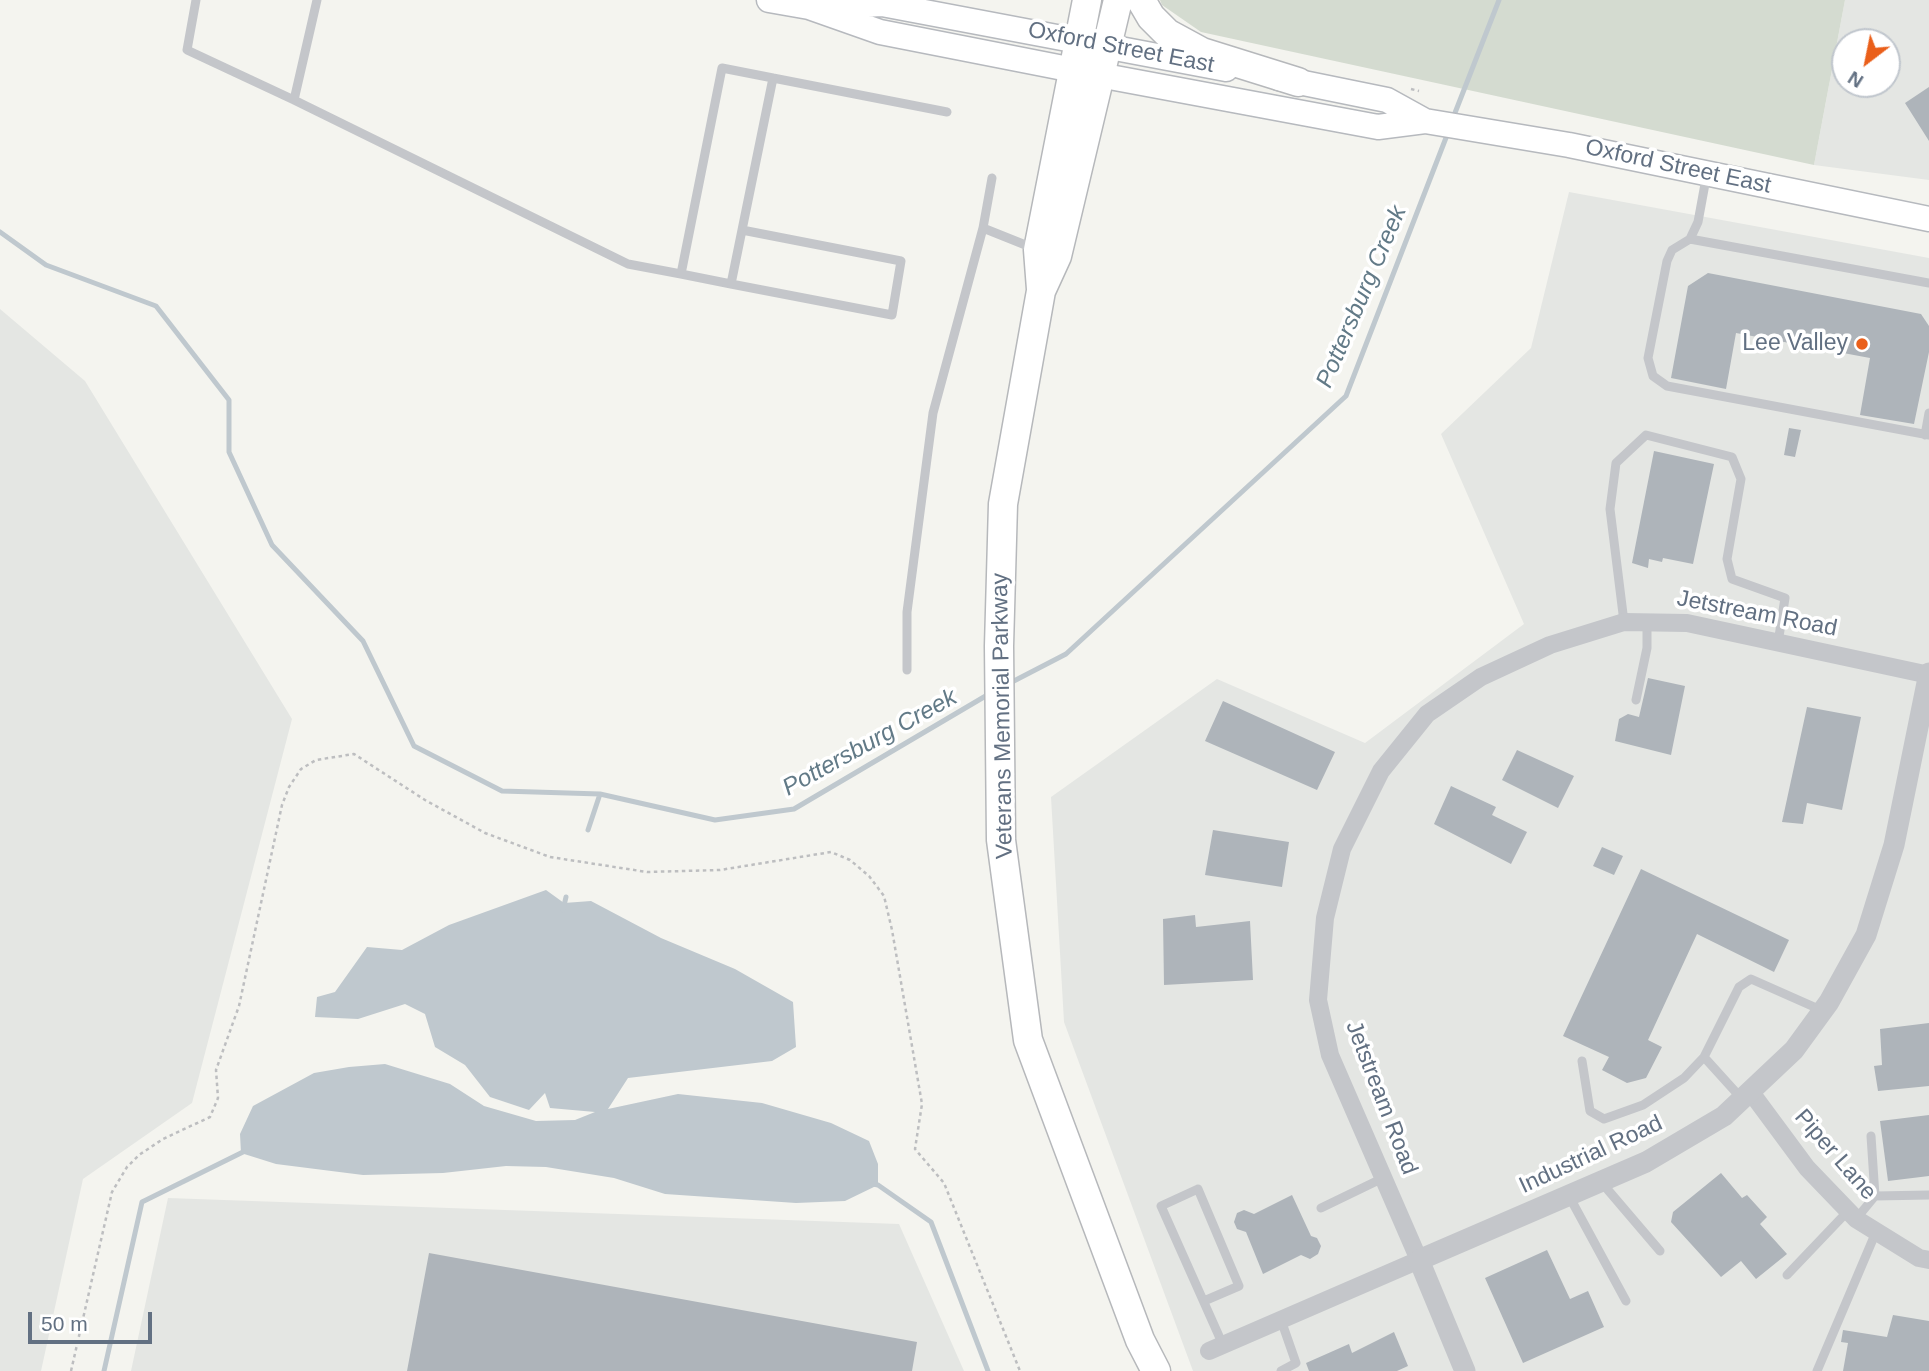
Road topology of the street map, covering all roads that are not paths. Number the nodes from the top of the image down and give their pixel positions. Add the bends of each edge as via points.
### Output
1 (196, 0) edge
2 (317, 0) edge
3 (769, 0) edge
4 (1087, 0) edge
5 (1118, 0) edge
6 (1141, 0) edge
7 (810, 7) junction
8 (1078, 40) junction
9 (1108, 48) junction
10 (1086, 73) junction
11 (773, 78) junction
12 (1298, 82) junction
13 (294, 100) junction
14 (947, 112) dead end
15 (1425, 121) junction
16 (1707, 173) junction
17 (992, 178) dead end
18 (1929, 219) edge
19 (983, 228) junction
20 (742, 230) junction
21 (1690, 239) junction
22 (1038, 250) junction
23 (681, 274) junction
24 (1929, 283) edge
25 (731, 284) junction
26 (1041, 291) junction
27 (1929, 413) edge
28 (1927, 435) edge
29 (1623, 622) junction
30 (1647, 622) junction
31 (1778, 643) junction
32 (907, 670) dead end
33 (1929, 674) edge
34 (1636, 700) dead end
35 (1823, 1010) junction
36 (1704, 1057) junction
37 (1582, 1061) dead end
38 (1746, 1095) junction
39 (1871, 1136) dead end
40 (1383, 1178) junction
41 (1601, 1182) junction
42 (1929, 1195) edge
43 (1569, 1196) junction
44 (1875, 1196) junction
45 (1321, 1208) dead end
46 (1852, 1215) junction
47 (1876, 1231) junction
48 (1660, 1251) dead end
49 (1929, 1260) edge
50 (1419, 1261) junction
51 (1787, 1275) dead end
52 (1204, 1301) junction
53 (1626, 1301) dead end
54 (1281, 1320) junction
55 (1216, 1348) joint
56 (1156, 1371) edge
57 (1281, 1371) edge
58 (1465, 1371) edge
59 (1817, 1371) edge

1 - 13 lane via 187,50
2 - 13 lane
3 - 7 main road, Oxford Street East
4 - 8 highway, Veterans Memorial Parkway
5 - 9 highway, Veterans Memorial Parkway
6 - 12 highway via 1167,33 1202,52
7 - 8 main road, Oxford Street East via 882,4
7 - 10 main road, Oxford Street East via 880,32
8 - 9 main road, Oxford Street East
8 - 10 highway, Veterans Memorial Parkway
9 - 10 highway, Veterans Memorial Parkway
9 - 12 main road, Oxford Street East
10 - 15 main road, Oxford Street East via 1378,127
10 - 22 highway, Veterans Memorial Parkway
10 - 26 highway, Veterans Memorial Parkway via 1058,256
11 - 14 lane
11 - 20 lane
11 - 23 lane via 722,68
12 - 15 main road, Oxford Street East via 1387,100
13 - 23 lane via 628,264
15 - 16 main road, Oxford Street East
16 - 18 main road, Oxford Street East
16 - 21 lane via 1698,222
17 - 19 lane
19 - 22 lane
19 - 32 lane via 933,412 907,612
20 - 25 lane
20 - 25 lane via 901,261 892,315
21 - 24 lane
21 - 28 lane via 1672,250 1667,261 1648,358 1653,376 1667,386
22 - 26 highway, Veterans Memorial Parkway
23 - 25 lane
26 - 56 highway, Veterans Memorial Parkway via 1003,504 1001,840 1028,1040 1140,1340
27 - 28 lane
29 - 30 street, Jetstream Road
29 - 31 lane via 1611,498 1616,463 1646,435 1732,457 1741,479 1727,559 1732,579 1786,598
29 - 40 street, Jetstream Road via 1550,645 1481,677 1427,715 1381,771 1342,849 1325,918 1318,1000 1330,1055
30 - 31 street, Jetstream Road via 1687,623
30 - 34 lane via 1647,648
31 - 33 street, Jetstream Road
33 - 35 street, Industrial Road via 1894,845 1866,935
35 - 36 lane via 1751,979 1739,987
35 - 38 street, Industrial Road via 1794,1049
36 - 37 lane via 1684,1078 1643,1105 1604,1119 1590,1111
36 - 38 lane
38 - 41 street, Industrial Road via 1724,1116 1646,1162
38 - 46 street, Piper Lane
39 - 44 lane
40 - 45 lane
40 - 50 street, Jetstream Road
41 - 43 street, Industrial Road
41 - 48 lane
42 - 44 lane
43 - 50 street, Industrial Road
43 - 53 lane
44 - 46 lane
46 - 47 street, Piper Lane
46 - 51 lane
47 - 49 street, Piper Lane
47 - 59 lane
50 - 54 street, Industrial Road
50 - 58 street, Jetstream Road
52 - 52 lane via 1161,1206 1198,1189 1239,1286
52 - 55 lane
54 - 55 street, Industrial Road
54 - 57 lane via 1296,1363

